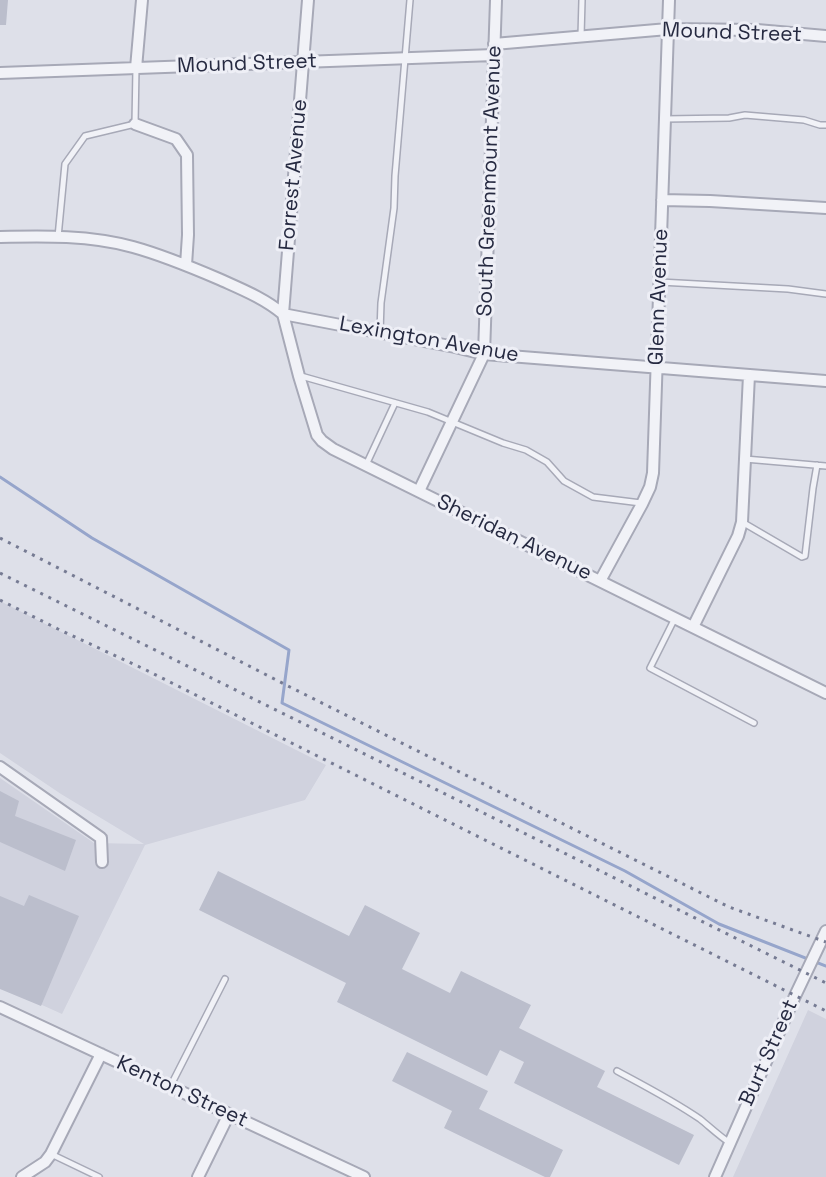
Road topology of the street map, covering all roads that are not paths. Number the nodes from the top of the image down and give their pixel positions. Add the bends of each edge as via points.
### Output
1 (142, 0) edge
2 (308, 0) edge
3 (410, 0) edge
4 (496, 0) edge
5 (582, 0) edge
6 (669, 0) edge
7 (668, 29) junction
8 (581, 36) junction
9 (826, 36) edge
10 (494, 49) junction
11 (405, 58) junction
12 (303, 62) junction
13 (136, 68) junction
14 (0, 73) edge
15 (665, 119) junction
16 (135, 124) junction
17 (826, 125) edge
18 (662, 201) junction
19 (826, 208) edge
20 (0, 237) edge
21 (58, 237) junction
22 (186, 265) junction
23 (660, 282) junction
24 (826, 294) edge
25 (283, 314) junction
26 (380, 332) junction
27 (484, 354) junction
28 (657, 368) junction
29 (749, 375) junction
30 (299, 376) junction
31 (826, 381) edge
32 (395, 403) junction
33 (452, 421) junction
34 (745, 459) junction
35 (366, 465) junction
36 (817, 465) junction
37 (826, 466) edge
38 (419, 491) junction
39 (642, 504) junction
40 (742, 522) junction
41 (600, 581) junction
42 (675, 618) junction
43 (693, 627) junction
44 (826, 693) edge
45 (754, 723) dead end
46 (0, 767) edge
47 (102, 862) dead end
48 (826, 931) edge
49 (225, 979) dead end
50 (0, 1007) edge
51 (101, 1054) junction
52 (617, 1071) dead end
53 (170, 1087) junction
54 (229, 1114) junction
55 (730, 1143) junction
56 (51, 1154) junction
57 (22, 1177) edge
58 (99, 1177) edge
59 (198, 1177) edge
60 (364, 1177) edge
61 (715, 1177) edge

1 - 13 street
2 - 12 street, Forrest Avenue
3 - 11 lane
4 - 10 street, South Greenmount Avenue
5 - 8 lane
6 - 7 street, Glenn Avenue
7 - 8 street, Mound Street
7 - 9 street, Mound Street
7 - 15 street, Glenn Avenue
8 - 10 street, Mound Street
10 - 11 street, Mound Street
10 - 27 street, South Greenmount Avenue
11 - 12 street, Mound Street
11 - 26 lane
12 - 13 street, Mound Street
12 - 25 street, Forrest Avenue
13 - 14 street, Mound Street
13 - 16 lane
15 - 17 lane via 745,116
15 - 18 street, Glenn Avenue
16 - 21 lane via 85,136 65,164
16 - 22 street via 176,139 188,155
18 - 19 street
18 - 23 street, Glenn Avenue
20 - 21 street
21 - 22 street via 131,246
22 - 25 street via 255,296
23 - 24 lane
23 - 28 street, Glenn Avenue
25 - 26 street, Lexington Avenue
25 - 30 street, Sheridan Avenue
26 - 27 street, Lexington Avenue
27 - 28 street, Lexington Avenue
27 - 33 street, South Greenmount Avenue
28 - 29 street, Lexington Avenue
28 - 39 street, Glenn Avenue via 653,473
29 - 31 street, Lexington Avenue
29 - 34 street
30 - 32 lane
30 - 35 street, Sheridan Avenue via 317,435 333,449
32 - 33 lane
32 - 35 lane
33 - 38 street, South Greenmount Avenue
33 - 39 lane via 526,450 547,462 564,481 593,497
34 - 36 lane
34 - 40 street
35 - 38 street, Sheridan Avenue
36 - 37 lane
36 - 40 lane via 805,556
38 - 41 street, Sheridan Avenue
39 - 41 street, Glenn Avenue
40 - 43 street
41 - 42 street, Sheridan Avenue
42 - 43 street, Sheridan Avenue
42 - 45 lane via 650,668
43 - 44 street, Sheridan Avenue
46 - 47 street via 101,838
48 - 55 street, Burt Street
49 - 53 lane
50 - 51 street, Kenton Street
51 - 53 street, Kenton Street
51 - 56 street
52 - 55 lane via 668,1099
53 - 54 street, Kenton Street
54 - 59 street
54 - 60 street, Kenton Street
55 - 61 street, Burt Street
56 - 57 street
56 - 58 lane

